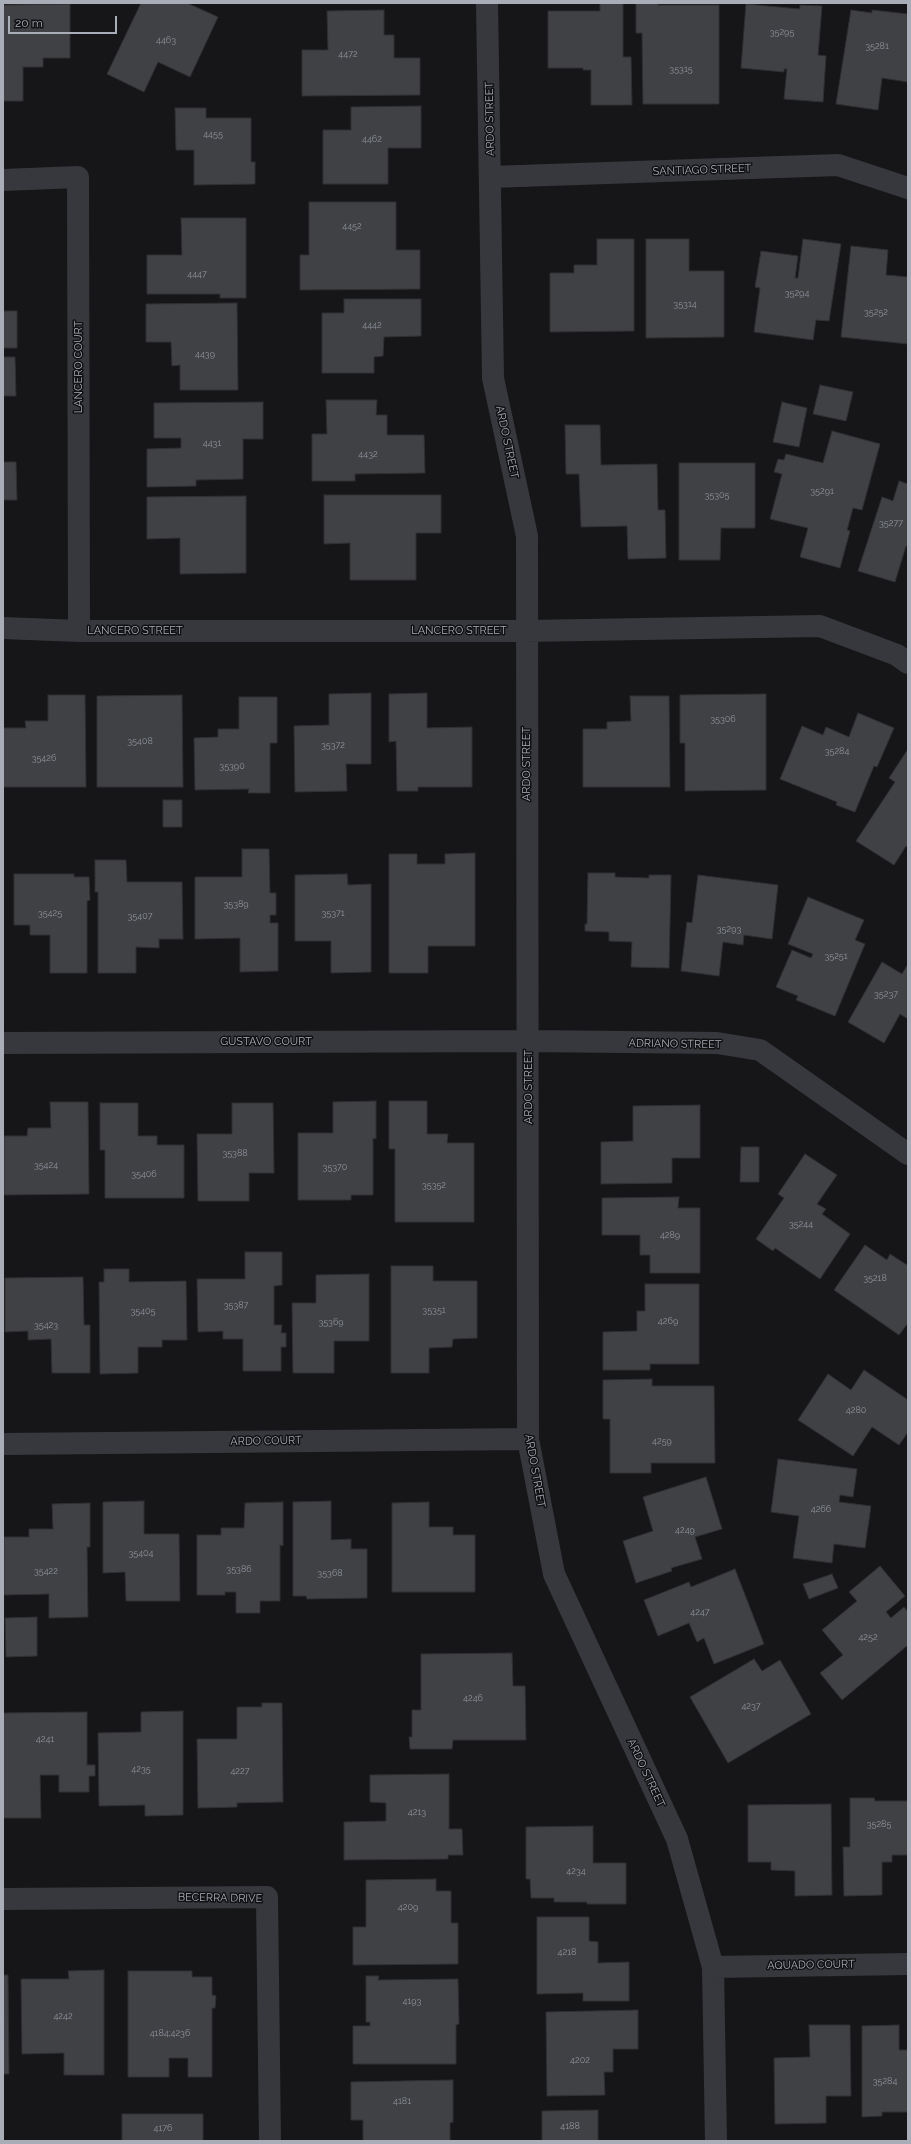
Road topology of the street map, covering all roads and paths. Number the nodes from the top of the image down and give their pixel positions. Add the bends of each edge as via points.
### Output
1 (487, 3) edge
2 (491, 176) junction
3 (3, 180) edge
4 (908, 188) edge
5 (3, 628) edge
6 (79, 631) junction
7 (526, 631) junction
8 (908, 662) edge
9 (529, 1042) junction
10 (3, 1043) edge
11 (908, 1154) edge
12 (528, 1439) junction
13 (3, 1444) edge
14 (3, 1899) edge
15 (908, 1964) edge
16 (713, 1967) junction
17 (270, 2141) edge
18 (716, 2141) edge

1 - 2 street, ARDO STREET
2 - 4 street, SANTIAGO STREET via 838,165
2 - 7 street, ARDO STREET via 493,378 527,536
3 - 6 street, LANCERO COURT via 78,177
5 - 6 street, LANCERO STREET
6 - 7 street, LANCERO STREET
7 - 8 street, LANCERO STREET via 820,626 897,655
7 - 9 street, ARDO STREET
9 - 10 street, GUSTAVO COURT
9 - 11 street, ADRIANO STREET via 717,1044 760,1050
9 - 12 street, ARDO STREET
12 - 13 street, ARDO COURT
12 - 16 street, ARDO STREET via 554,1574 677,1839
14 - 17 street, BECERRA DRIVE via 267,1897
15 - 16 street, AQUADO COURT
16 - 18 street, ARDO STREET

